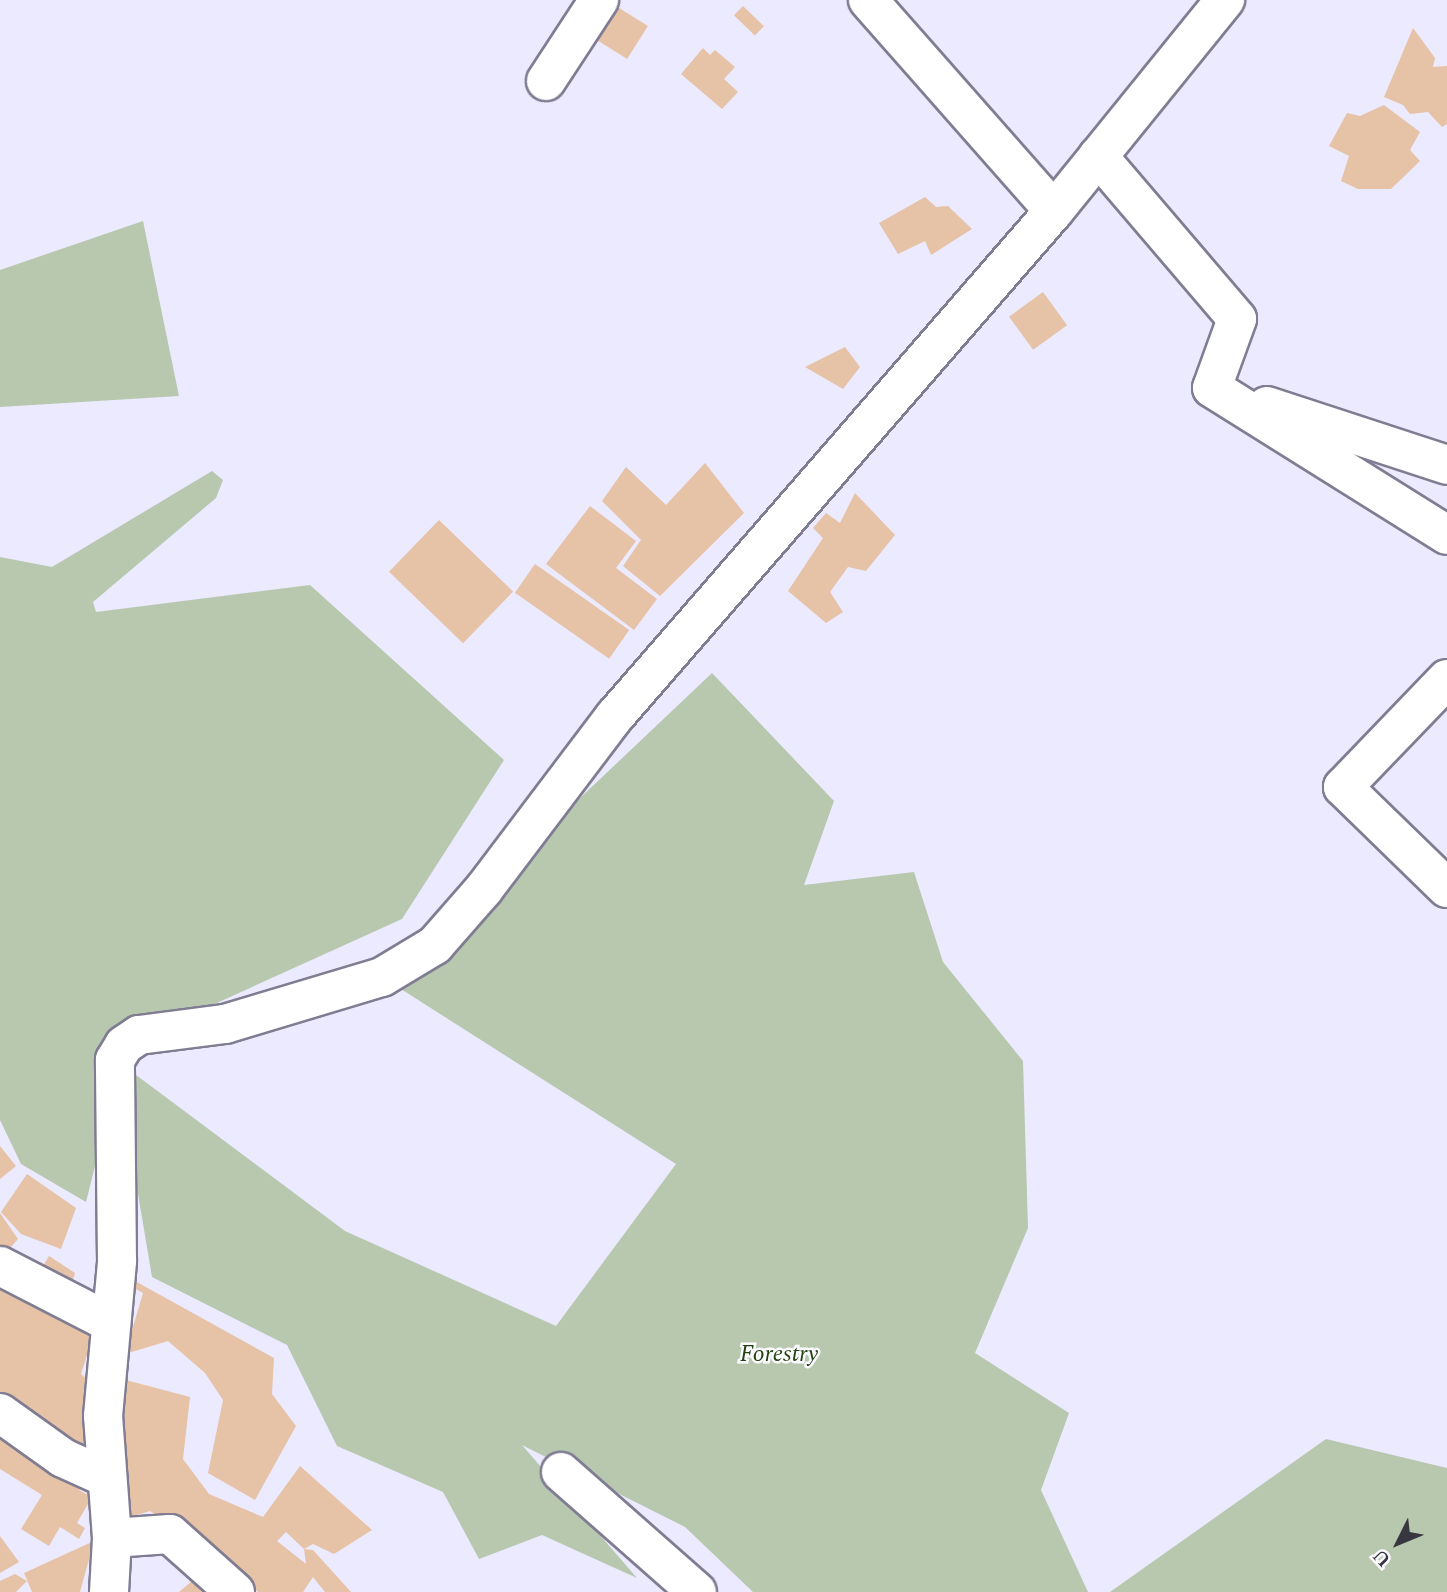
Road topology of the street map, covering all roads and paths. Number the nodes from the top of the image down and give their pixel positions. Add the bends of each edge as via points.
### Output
1 (599, 0) edge
2 (868, 0) edge
3 (1224, 0) edge
4 (546, 81) dead end
5 (1098, 156) junction
6 (1054, 212) junction
7 (1212, 388) junction
8 (1447, 465) edge
9 (1447, 535) edge
10 (1446, 683) edge
11 (1447, 888) edge
12 (0, 1266) edge
13 (111, 1323) junction
14 (0, 1413) edge
15 (561, 1472) dead end
16 (105, 1477) junction
17 (112, 1538) junction
18 (109, 1592) edge
19 (235, 1592) edge
20 (697, 1592) edge

1 - 4 street
2 - 6 street
3 - 5 street
5 - 6 street
5 - 7 street via 1237,319
6 - 13 street via 615,716 484,889 435,945 382,977 225,1024 139,1035 124,1045 115,1060 117,1261
7 - 8 street
7 - 9 street
10 - 11 street via 1343,788
12 - 13 street
13 - 16 street via 103,1416
14 - 16 street via 63,1458
15 - 20 street
16 - 17 street
17 - 18 street
17 - 19 street via 170,1534

